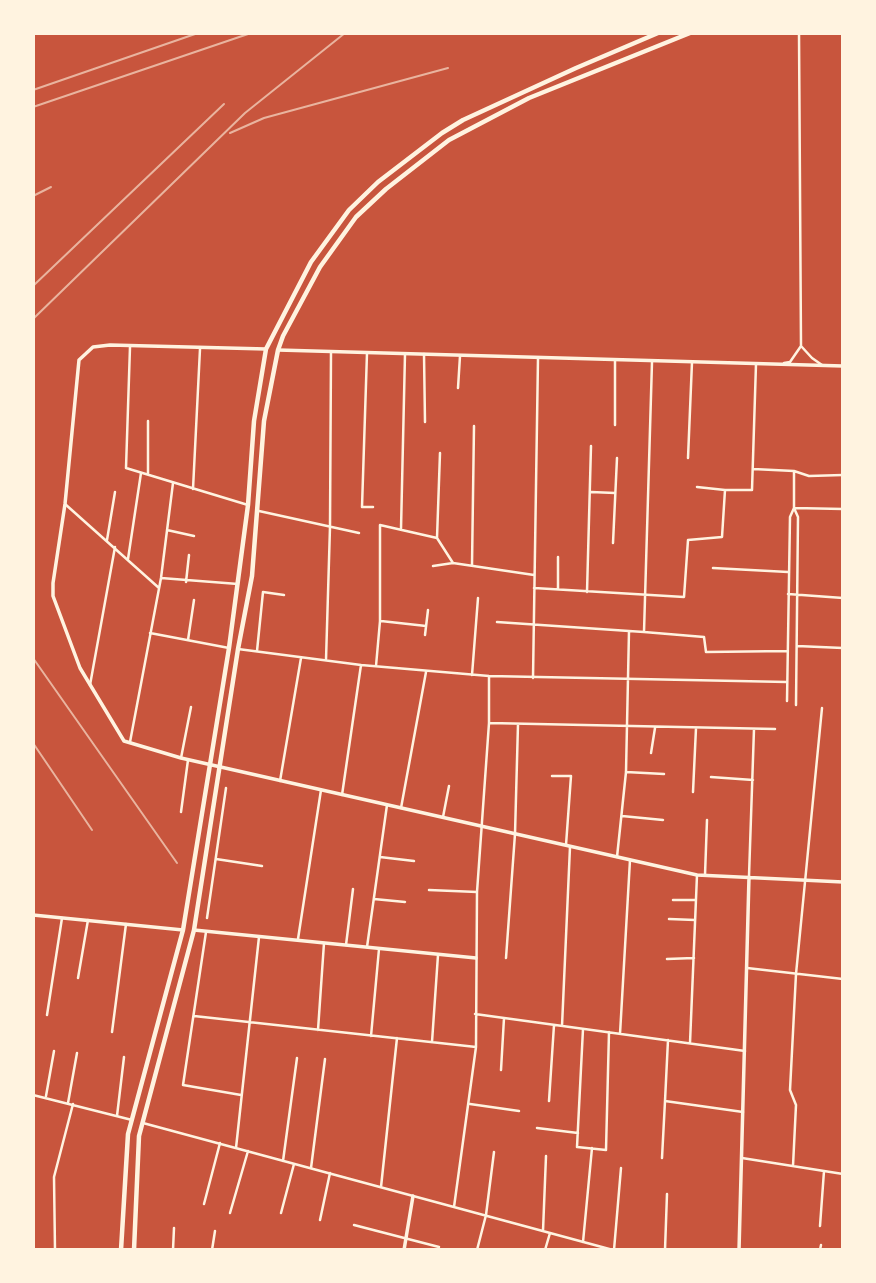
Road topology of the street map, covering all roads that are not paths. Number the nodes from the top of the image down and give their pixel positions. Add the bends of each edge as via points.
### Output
1 (658, 33) edge
2 (690, 33) edge
3 (799, 33) edge
4 (130, 345) junction
5 (801, 346) junction
6 (200, 347) junction
7 (266, 349) junction
8 (278, 350) junction
9 (331, 352) junction
10 (367, 353) junction
11 (405, 354) junction
12 (424, 355) junction
13 (460, 356) junction
14 (538, 358) junction
15 (615, 360) junction
16 (652, 361) junction
17 (692, 362) junction
18 (756, 364) junction
19 (780, 365) junction
20 (824, 366) junction
21 (843, 366) edge
22 (458, 388) dead end
23 (148, 421) dead end
24 (425, 422) dead end
25 (615, 425) dead end
26 (474, 426) dead end
27 (592, 446) dead end
28 (440, 453) dead end
29 (617, 458) dead end
30 (688, 458) dead end
31 (754, 469) junction
32 (794, 471) junction
33 (141, 473) junction
34 (148, 475) junction
35 (843, 475) edge
36 (173, 483) junction
37 (697, 487) dead end
38 (193, 489) junction
39 (725, 490) junction
40 (115, 492) dead end
41 (591, 492) junction
42 (615, 493) junction
43 (65, 504) junction
44 (248, 505) junction
45 (373, 507) dead end
46 (794, 509) junction
47 (843, 509) edge
48 (259, 511) junction
49 (330, 527) junction
50 (401, 529) junction
51 (167, 530) junction
52 (359, 533) dead end
53 (194, 536) dead end
54 (437, 538) junction
55 (107, 540) junction
56 (613, 543) dead end
57 (115, 547) junction
58 (189, 555) dead end
59 (558, 557) dead end
60 (128, 559) junction
61 (453, 563) junction
62 (472, 565) junction
63 (433, 566) dead end
64 (713, 568) dead end
65 (788, 572) junction
66 (534, 575) junction
67 (161, 578) junction
68 (186, 582) junction
69 (239, 584) junction
70 (159, 588) junction
71 (534, 588) junction
72 (558, 589) junction
73 (587, 592) junction
74 (645, 594) junction
75 (788, 594) junction
76 (284, 595) dead end
77 (797, 595) junction
78 (478, 598) dead end
79 (843, 598) edge
80 (194, 600) dead end
81 (428, 610) dead end
82 (380, 621) junction
83 (497, 622) dead end
84 (535, 625) junction
85 (426, 626) junction
86 (629, 631) junction
87 (643, 632) junction
88 (150, 633) junction
89 (425, 635) dead end
90 (188, 640) junction
91 (796, 646) junction
92 (229, 648) junction
93 (843, 648) edge
94 (238, 649) junction
95 (257, 651) junction
96 (787, 651) junction
97 (301, 658) junction
98 (326, 660) junction
99 (360, 665) junction
100 (787, 665) junction
101 (796, 665) junction
102 (376, 666) junction
103 (426, 671) junction
104 (471, 675) junction
105 (489, 676) junction
106 (533, 678) junction
107 (629, 679) junction
108 (787, 682) junction
109 (90, 685) junction
110 (787, 701) dead end
111 (796, 705) dead end
112 (191, 707) dead end
113 (822, 708) dead end
114 (489, 723) junction
115 (518, 724) junction
116 (628, 727) junction
117 (655, 727) junction
118 (696, 728) junction
119 (754, 729) junction
120 (775, 729) dead end
121 (129, 744) junction
122 (651, 752) dead end
123 (180, 758) junction
124 (188, 760) junction
125 (210, 765) junction
126 (219, 767) junction
127 (626, 772) junction
128 (664, 774) dead end
129 (552, 776) dead end
130 (712, 777) dead end
131 (753, 780) junction
132 (280, 781) junction
133 (449, 786) dead end
134 (226, 788) dead end
135 (321, 790) junction
136 (693, 792) dead end
137 (342, 795) junction
138 (387, 805) junction
139 (401, 808) junction
140 (212, 809) junction
141 (222, 811) junction
142 (181, 812) dead end
143 (622, 816) junction
144 (443, 818) junction
145 (663, 820) dead end
146 (707, 820) dead end
147 (482, 826) junction
148 (515, 834) junction
149 (568, 846) junction
150 (380, 857) junction
151 (617, 857) junction
152 (215, 859) junction
153 (630, 860) junction
154 (414, 862) dead end
155 (262, 866) dead end
156 (697, 875) junction
157 (705, 875) junction
158 (749, 877) junction
159 (806, 880) junction
160 (843, 882) edge
161 (353, 889) dead end
162 (429, 890) dead end
163 (477, 892) junction
164 (199, 895) junction
165 (210, 897) junction
166 (374, 899) junction
167 (673, 900) dead end
168 (696, 900) junction
169 (405, 902) dead end
170 (33, 915) edge
171 (62, 918) junction
172 (207, 918) dead end
173 (670, 919) dead end
174 (88, 920) junction
175 (695, 920) junction
176 (125, 924) junction
177 (183, 929) junction
178 (194, 930) junction
179 (206, 932) junction
180 (259, 937) junction
181 (298, 941) junction
182 (324, 943) junction
183 (346, 945) junction
184 (367, 947) junction
185 (379, 948) junction
186 (438, 954) junction
187 (476, 958) junction
188 (506, 958) dead end
189 (694, 958) junction
190 (667, 959) dead end
191 (747, 968) junction
192 (796, 974) junction
193 (78, 978) dead end
194 (843, 979) edge
195 (475, 1014) junction
196 (47, 1015) dead end
197 (194, 1016) junction
198 (505, 1018) junction
199 (249, 1022) junction
200 (554, 1025) junction
201 (562, 1026) junction
202 (583, 1029) junction
203 (318, 1030) junction
204 (112, 1032) dead end
205 (609, 1032) junction
206 (620, 1034) junction
207 (372, 1036) junction
208 (397, 1038) junction
209 (668, 1040) junction
210 (432, 1042) junction
211 (690, 1043) junction
212 (475, 1047) junction
213 (54, 1051) dead end
214 (745, 1051) junction
215 (77, 1053) dead end
216 (124, 1057) dead end
217 (297, 1058) dead end
218 (325, 1059) dead end
219 (501, 1070) dead end
220 (33, 1095) edge
221 (242, 1095) junction
222 (45, 1098) junction
223 (549, 1101) dead end
224 (665, 1101) junction
225 (68, 1103) junction
226 (469, 1103) junction
227 (74, 1104) junction
228 (519, 1111) dead end
229 (743, 1112) junction
230 (117, 1117) junction
231 (132, 1120) junction
232 (142, 1122) junction
233 (537, 1128) dead end
234 (578, 1133) junction
235 (220, 1143) junction
236 (236, 1147) junction
237 (592, 1148) junction
238 (248, 1151) junction
239 (494, 1152) dead end
240 (546, 1156) dead end
241 (662, 1158) dead end
242 (742, 1158) junction
243 (283, 1160) junction
244 (294, 1164) junction
245 (793, 1166) junction
246 (312, 1168) junction
247 (621, 1168) dead end
248 (824, 1171) junction
249 (330, 1173) junction
250 (843, 1174) edge
251 (380, 1187) junction
252 (667, 1194) dead end
253 (413, 1196) junction
254 (204, 1204) dead end
255 (454, 1207) junction
256 (230, 1213) dead end
257 (281, 1213) dead end
258 (486, 1215) junction
259 (320, 1220) dead end
260 (354, 1225) dead end
261 (820, 1226) dead end
262 (174, 1228) dead end
263 (215, 1231) dead end
264 (543, 1231) junction
265 (550, 1233) junction
266 (405, 1240) junction
267 (583, 1242) junction
268 (594, 1245) junction
269 (439, 1247) dead end
270 (55, 1250) edge
271 (121, 1250) edge
272 (134, 1250) edge
273 (173, 1250) edge
274 (212, 1250) edge
275 (404, 1250) edge
276 (477, 1250) edge
277 (545, 1250) edge
278 (593, 1250) edge
279 (614, 1250) edge
280 (665, 1250) edge
281 (740, 1250) edge

1 - 7 main road via 463,120 378,182 349,210 318,252
2 - 8 main road via 489,118 449,140 396,180 356,217 320,267
3 - 5 street
4 - 6 street
4 - 33 street via 127,468
4 - 43 street via 93,347 79,360
5 - 19 street via 790,362
5 - 20 street
6 - 7 street
6 - 38 street
7 - 8 main road
7 - 44 main road via 254,421
8 - 9 street
8 - 48 main road via 264,421
9 - 10 street
9 - 49 street
10 - 11 street
10 - 45 street via 362,507
11 - 12 street
11 - 50 street
12 - 13 street
12 - 24 street
13 - 14 street
13 - 22 street
14 - 15 street
14 - 66 street
15 - 16 street
15 - 25 street
16 - 17 street
16 - 74 street
17 - 18 street
17 - 30 street
18 - 19 street
18 - 31 street
19 - 20 street
20 - 21 street
23 - 34 street
26 - 62 street
27 - 41 street
28 - 54 street
29 - 42 street
31 - 32 street
31 - 39 street via 751,491
32 - 35 street via 809,476
32 - 46 street
33 - 34 street
33 - 60 street
34 - 36 street
36 - 38 street
36 - 51 street
37 - 39 street
38 - 44 street
39 - 74 street via 722,537 688,540 684,597
40 - 55 street
41 - 42 street
41 - 73 street
42 - 56 street
43 - 55 street
43 - 109 street via 53,596
44 - 69 main road
46 - 47 street
46 - 65 street
46 - 77 street via 798,517
48 - 49 street
48 - 94 main road
49 - 52 street
49 - 98 street
50 - 54 street
50 - 82 street via 380,526
51 - 53 street
51 - 67 street
54 - 61 street
55 - 57 street
57 - 60 street
57 - 109 street
58 - 68 street
59 - 72 street
60 - 70 street
61 - 62 street
61 - 63 street
62 - 66 street
64 - 65 street
65 - 75 street
66 - 71 street
67 - 68 street
67 - 70 street
68 - 69 street
69 - 92 main road
70 - 88 street
71 - 72 street
71 - 84 street
72 - 73 street
73 - 74 street
74 - 87 street
75 - 77 street
75 - 96 street
76 - 95 street via 263,592
77 - 79 street
77 - 91 street
78 - 104 street
80 - 90 street
81 - 85 street
82 - 85 street
82 - 102 street
83 - 84 street
84 - 86 street
84 - 106 street
85 - 89 street
86 - 87 street
86 - 107 street
87 - 96 street via 704,637 706,652
88 - 90 street
88 - 121 street
90 - 92 street
91 - 93 street
91 - 101 street
92 - 125 main road
94 - 95 street
94 - 126 main road
95 - 97 street
96 - 100 street
97 - 98 street
97 - 132 street
98 - 99 street
99 - 102 street
99 - 137 street
100 - 101 street
100 - 108 street
101 - 111 street
102 - 103 street
103 - 104 street
103 - 139 street
104 - 105 street
105 - 106 street
105 - 114 street
106 - 107 street
107 - 108 street
107 - 116 street
108 - 110 street
109 - 121 street
112 - 123 street
113 - 159 street
114 - 115 street
114 - 147 street
115 - 116 street
115 - 148 street
116 - 117 street
116 - 127 street
117 - 118 street
117 - 122 street
118 - 119 street
118 - 136 street
119 - 120 street
119 - 131 street
121 - 123 street
123 - 124 street
124 - 125 street
124 - 142 street
125 - 126 street
125 - 177 main road
126 - 132 street
126 - 140 main road
127 - 128 street
127 - 143 street
129 - 149 street via 570,776
130 - 131 street
131 - 158 street
132 - 135 street
133 - 144 street
134 - 141 street
135 - 137 street
135 - 181 street
137 - 138 street
138 - 139 street
138 - 150 street
139 - 144 street
140 - 141 street
140 - 164 main road
141 - 152 street
143 - 145 street
143 - 151 street
144 - 147 street
146 - 157 street
147 - 148 street
147 - 163 street
148 - 149 street
148 - 188 street
149 - 151 street
149 - 201 street
150 - 154 street
150 - 166 street
151 - 153 street
152 - 155 street
152 - 165 street
153 - 156 street
153 - 206 street
156 - 157 street
156 - 168 street
157 - 158 street
158 - 159 street
158 - 191 street
159 - 160 street
159 - 192 street
161 - 183 street
162 - 163 street
163 - 187 street
164 - 165 street
164 - 178 main road
165 - 172 street
166 - 169 street
166 - 184 street
167 - 168 street
168 - 175 street
170 - 171 street
171 - 174 street
171 - 196 street
173 - 175 street
174 - 176 street
174 - 193 street
175 - 189 street
176 - 177 street
176 - 204 street
177 - 178 main road
177 - 231 main road
178 - 179 street
178 - 232 main road
179 - 180 street
179 - 197 street
180 - 181 street
180 - 199 street
181 - 182 street
182 - 183 street
182 - 203 street
183 - 184 street
184 - 185 street
185 - 186 street
185 - 207 street
186 - 187 street
186 - 210 street
187 - 195 street
189 - 190 street
189 - 211 street
191 - 192 street
191 - 214 street
192 - 194 street
192 - 245 street via 790,1090 796,1105
195 - 198 street
195 - 212 street
197 - 199 street
197 - 221 street via 183,1085
198 - 200 street
198 - 219 street
199 - 203 street
199 - 221 street
200 - 201 street
200 - 223 street
201 - 202 street
202 - 205 street
202 - 234 street
203 - 207 street
205 - 206 street
205 - 237 street via 606,1150
206 - 209 street
207 - 208 street
208 - 210 street
208 - 251 street
209 - 211 street
209 - 224 street
210 - 212 street
211 - 214 street
212 - 226 street
213 - 222 street
214 - 229 street
215 - 225 street
216 - 230 street
217 - 243 street
218 - 246 street
220 - 222 street
221 - 236 street
222 - 225 street
224 - 229 street
224 - 241 street
225 - 227 street
226 - 228 street
226 - 255 street
227 - 230 street
227 - 270 street via 54,1177
229 - 242 street
230 - 231 street
231 - 232 main road
231 - 271 main road
232 - 235 street
232 - 272 main road
233 - 234 street
234 - 237 street via 577,1147
235 - 236 street
235 - 254 street
236 - 238 street
237 - 267 street
238 - 243 street
238 - 256 street
239 - 258 street
240 - 264 street
242 - 245 street
242 - 281 street
243 - 244 street
244 - 246 street
244 - 257 street
245 - 248 street
246 - 249 street
247 - 279 street
248 - 250 street
248 - 261 street
249 - 251 street
249 - 259 street
251 - 253 street
252 - 280 street
253 - 255 street
253 - 266 street
255 - 258 street
258 - 264 street
258 - 276 street
260 - 266 street
262 - 273 street
263 - 274 street
264 - 265 street
265 - 267 street
265 - 277 street
266 - 269 street
266 - 275 street
267 - 268 street
268 - 278 street
268 - 279 street

